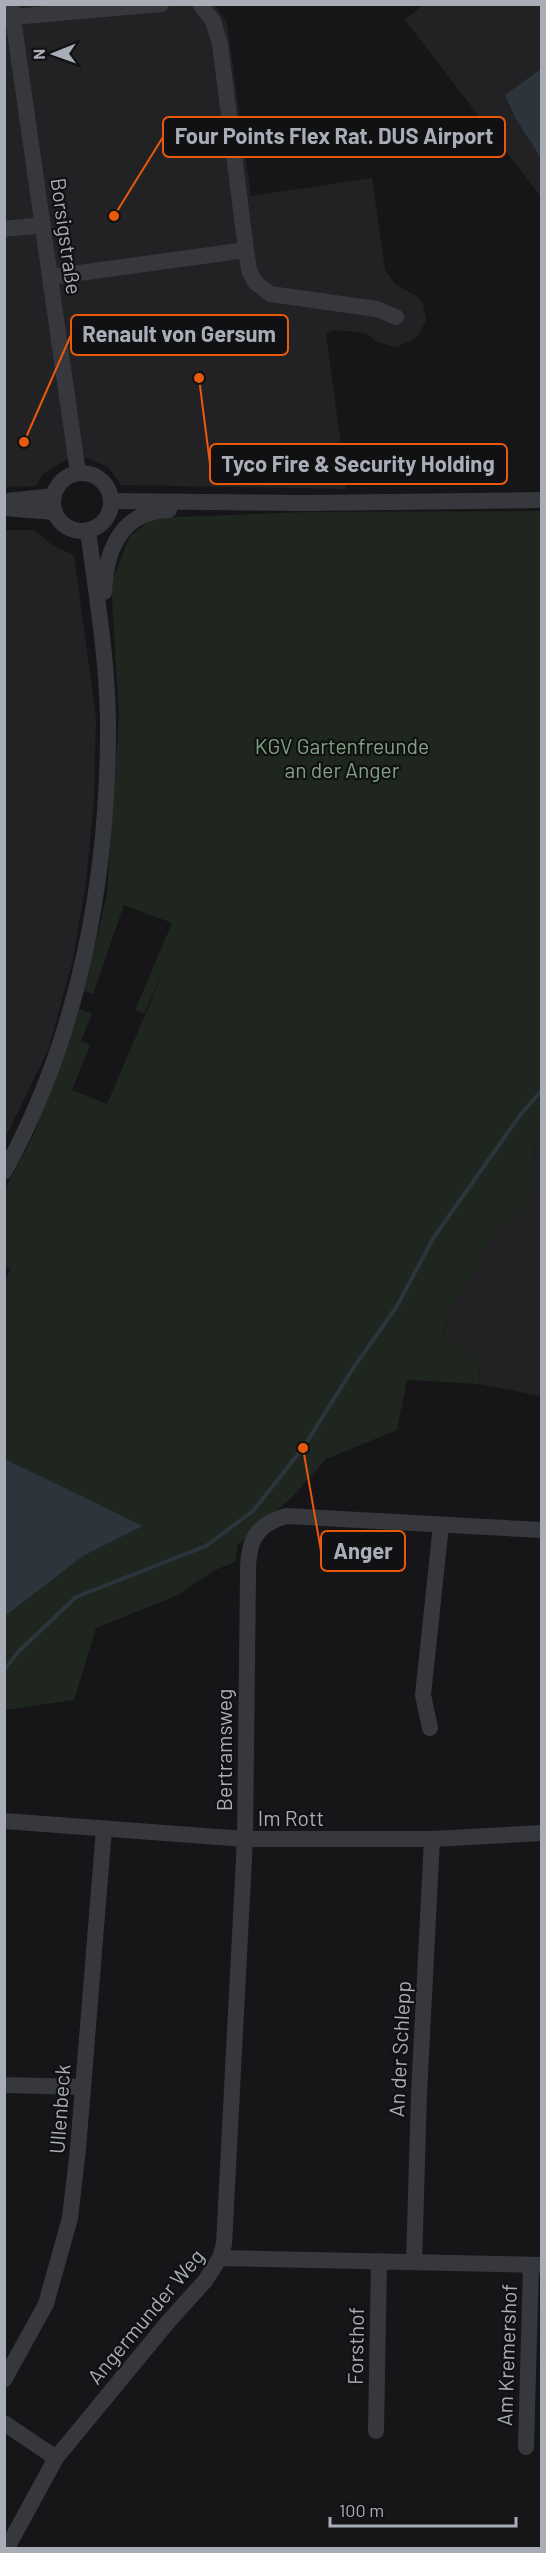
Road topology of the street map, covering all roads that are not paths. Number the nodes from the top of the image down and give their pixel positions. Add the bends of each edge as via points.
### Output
1 (161, 4) edge
2 (200, 4) edge
3 (12, 11) edge
4 (43, 225) junction
5 (4, 230) edge
6 (246, 250) junction
7 (50, 277) junction
8 (396, 317) dead end
9 (78, 473) junction
10 (542, 500) edge
11 (4, 501) edge
12 (111, 501) junction
13 (309, 503) junction
14 (54, 504) junction
15 (4, 508) edge
16 (88, 530) junction
17 (103, 643) junction
18 (4, 1172) edge
19 (441, 1525) junction
20 (542, 1530) edge
21 (430, 1728) dead end
22 (4, 1821) edge
23 (104, 1829) junction
24 (542, 1833) edge
25 (245, 1839) junction
26 (432, 1839) junction
27 (4, 2085) edge
28 (83, 2087) junction
29 (220, 2258) junction
30 (379, 2261) junction
31 (414, 2262) junction
32 (536, 2265) edge
33 (4, 2380) edge
34 (4, 2423) edge
35 (376, 2431) dead end
36 (526, 2447) dead end
37 (56, 2458) junction
38 (7, 2548) edge

1 - 3 street
2 - 6 street via 213,21 219,44
3 - 4 street, Borsigstraße
4 - 5 street
4 - 7 street, Borsigstraße
6 - 7 street
6 - 8 street via 255,282 270,294 377,309
7 - 9 street, Borsigstraße
9 - 12 street via 97,477
9 - 14 street via 62,480
10 - 13 street
11 - 14 street
12 - 13 street
12 - 16 street via 105,520
13 - 17 street via 265,509 159,511 134,519 109,555 105,572 107,630
14 - 15 street
14 - 16 street via 65,525
16 - 17 street
17 - 18 street via 107,770 98,888 62,1037 44,1089
19 - 20 street, Bertramsweg
19 - 21 street via 423,1695
19 - 25 street, Bertramsweg via 285,1516 266,1525 251,1542
22 - 23 street, Im Rott
23 - 25 street, Im Rott
23 - 28 street, Ullenbeck
24 - 26 street, Im Rott
25 - 26 street, Im Rott
25 - 29 street, Bertramsweg via 224,2244
26 - 31 street, An der Schlepp
27 - 28 street
28 - 33 street, Ullenbeck via 75,2188 63,2248 46,2304
29 - 30 street, Angermunder Weg
29 - 37 street, Angermunder Weg
30 - 31 street, Angermunder Weg
30 - 35 street, Forsthof
31 - 32 street, Angermunder Weg
32 - 36 street, Am Kremershof
34 - 37 street
37 - 38 street, Angermunder Weg

